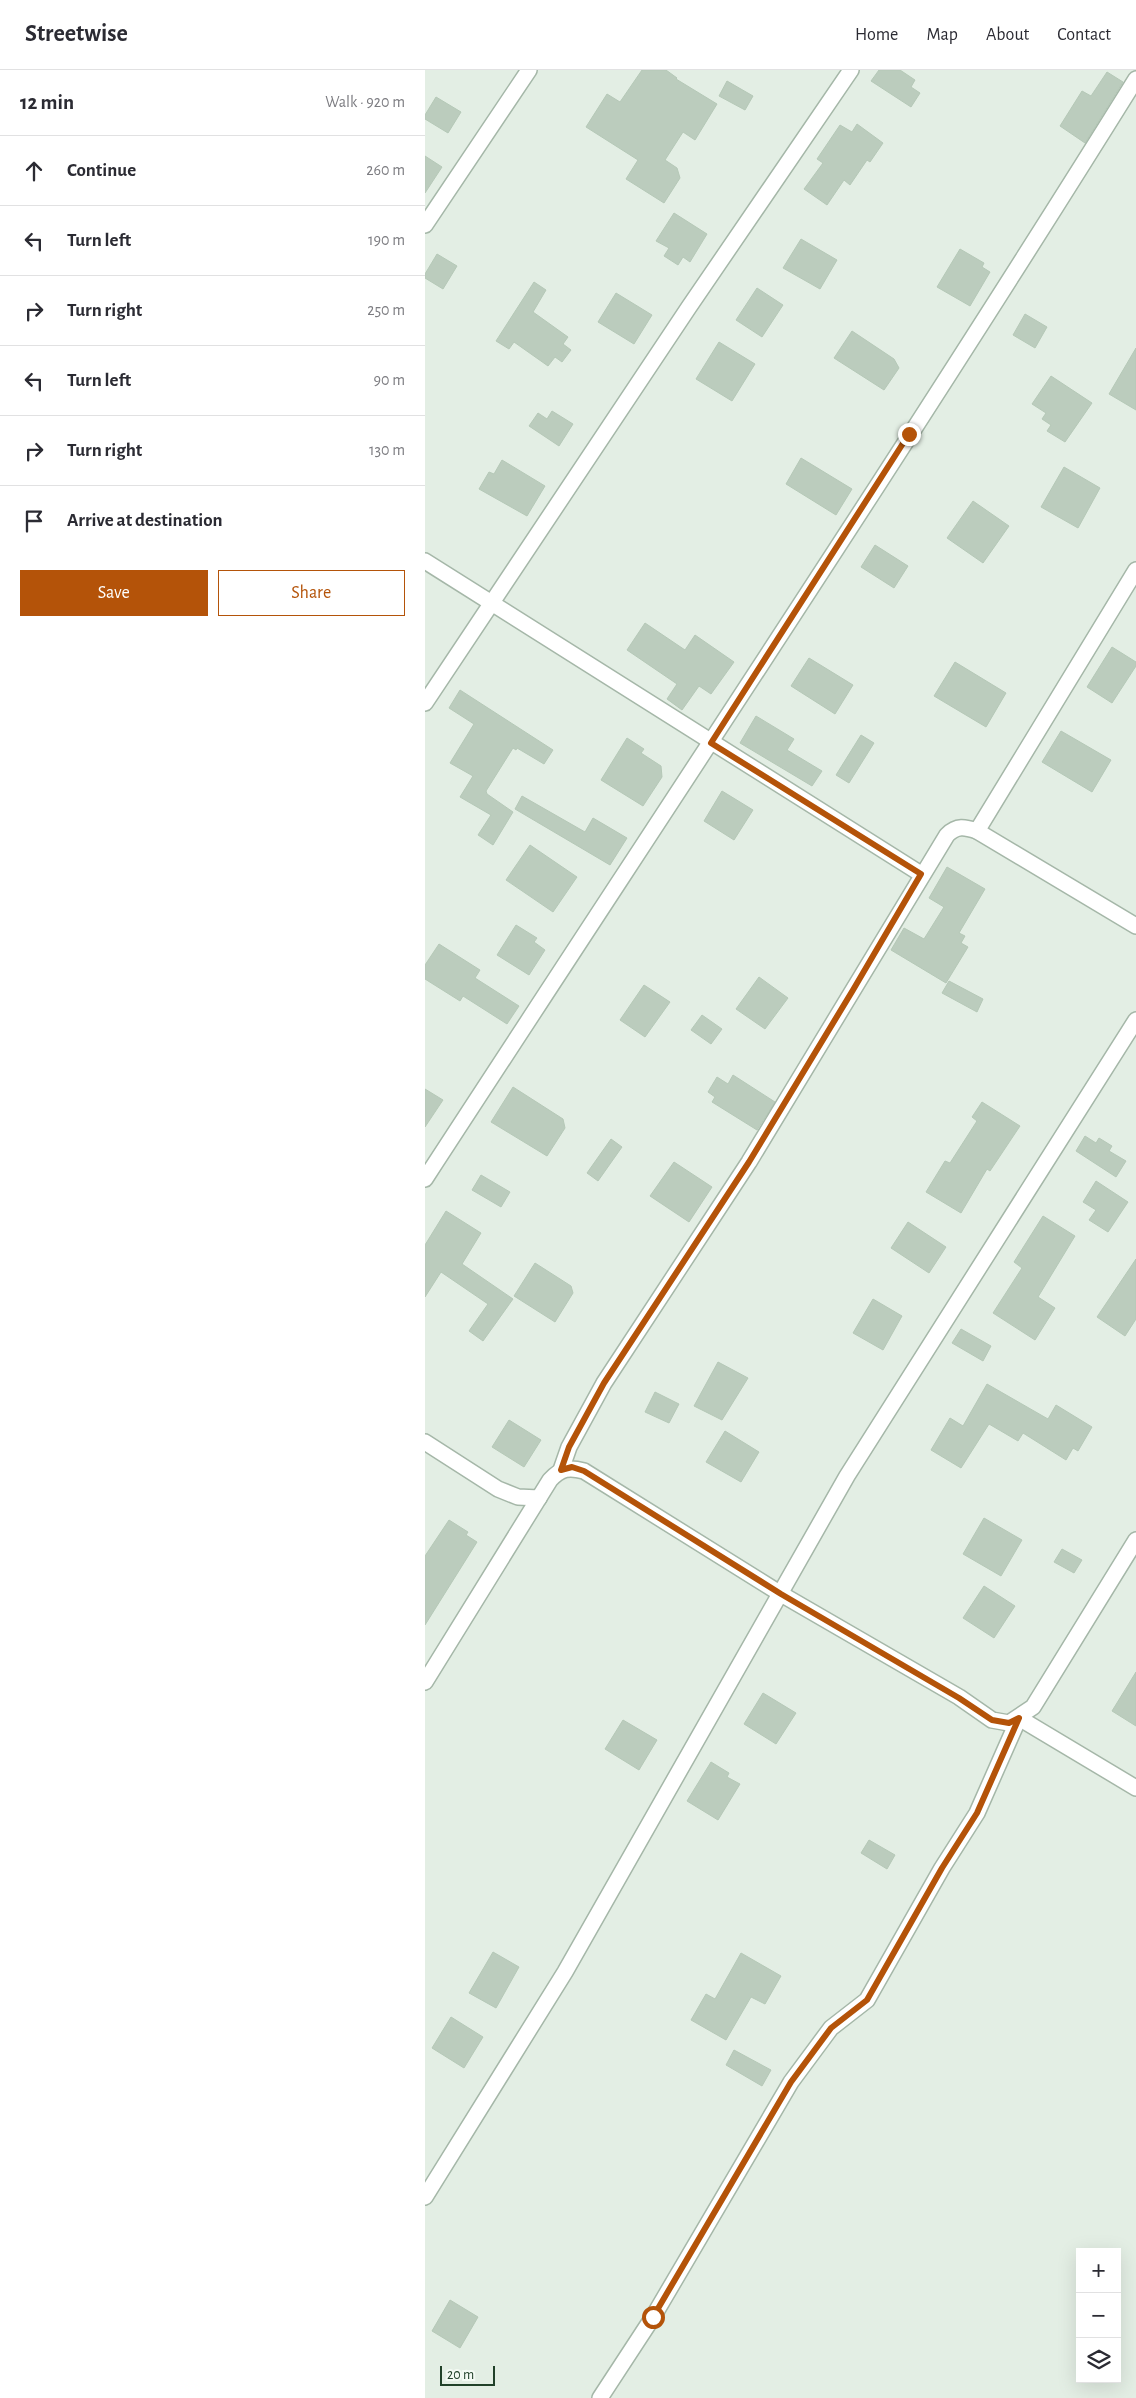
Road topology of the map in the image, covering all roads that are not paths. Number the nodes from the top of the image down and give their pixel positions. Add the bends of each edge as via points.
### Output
1 (529, 70) edge
2 (851, 70) edge
3 (1136, 79) edge
4 (425, 225) edge
5 (425, 561) edge
6 (1136, 570) edge
7 (493, 604) junction
8 (425, 703) edge
9 (711, 743) junction
10 (977, 831) junction
11 (921, 874) junction
12 (1136, 926) edge
13 (1136, 1020) edge
14 (425, 1179) edge
15 (425, 1442) edge
16 (561, 1470) junction
17 (539, 1498) junction
18 (1136, 1540) edge
19 (781, 1594) junction
20 (425, 1682) edge
21 (1019, 1718) junction
22 (1136, 1788) edge
23 (425, 2197) edge
24 (600, 2398) edge

1 - 4 street
2 - 7 street via 689,307
3 - 9 street
5 - 7 street
6 - 10 street
7 - 8 street
7 - 9 street
9 - 11 street
9 - 14 street
10 - 11 street via 954,828
10 - 12 street
11 - 16 street via 749,1162 604,1383 569,1447
13 - 19 street via 847,1476
15 - 17 street via 498,1489 518,1497
16 - 17 street
16 - 19 street via 572,1467 584,1471
17 - 20 street
18 - 21 street via 1033,1707
19 - 21 street via 951,1692 992,1720 1009,1723
19 - 23 street via 565,1972
21 - 22 street
21 - 24 street via 977,1813 867,2000 831,2028 791,2082 653,2317

